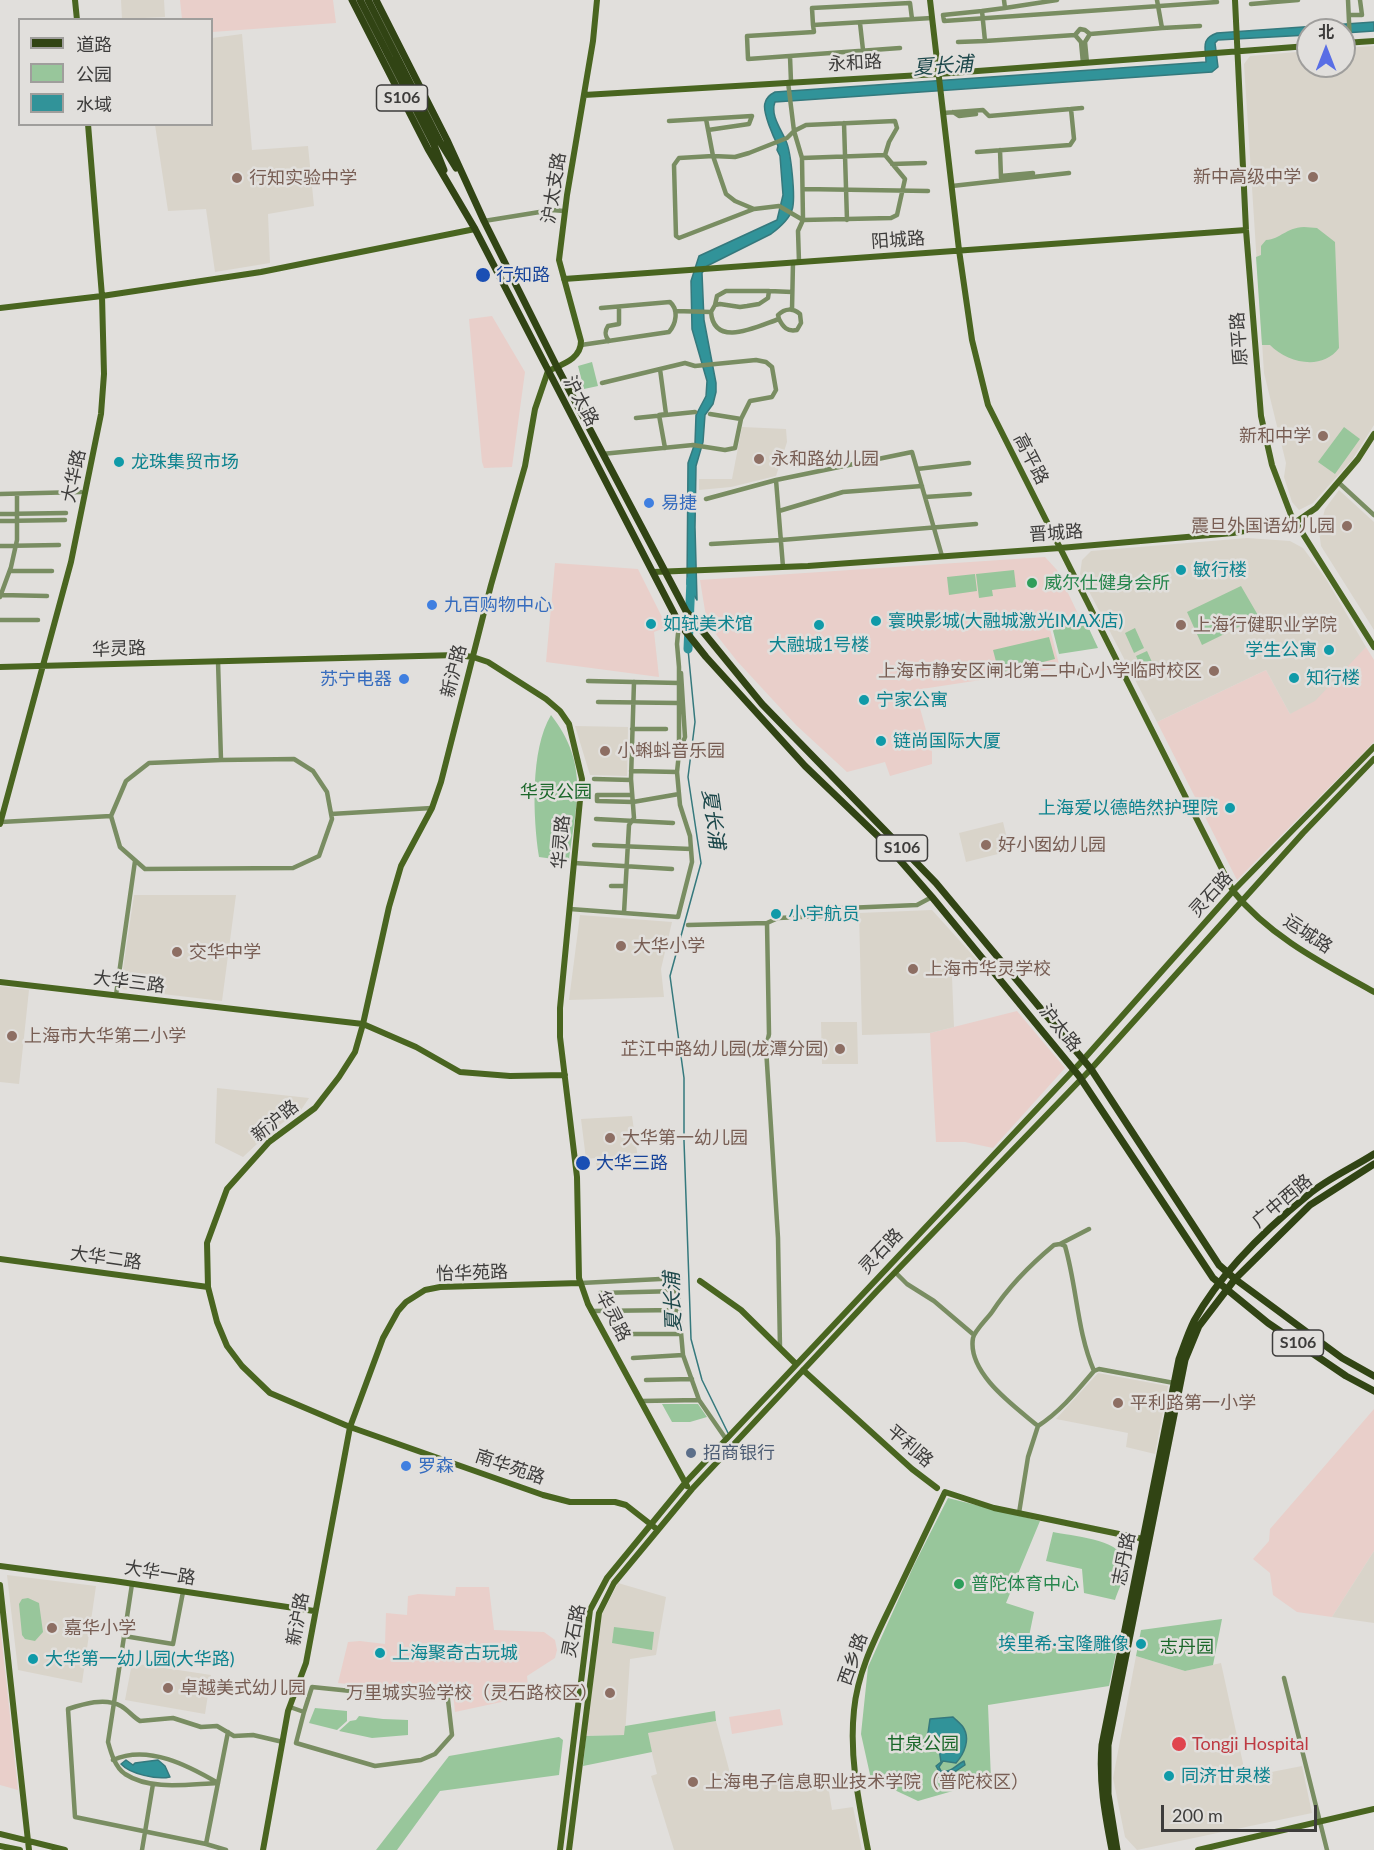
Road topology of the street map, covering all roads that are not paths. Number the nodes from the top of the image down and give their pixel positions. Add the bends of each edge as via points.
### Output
1 (75, 0) edge
2 (352, 0) edge
3 (360, 0) edge
4 (368, 0) edge
5 (376, 0) edge
6 (597, 0) edge
7 (930, 0) edge
8 (1004, 0) edge
9 (1057, 0) edge
10 (1216, 0) edge
11 (1235, 0) edge
12 (1290, 0) edge
13 (1298, 0) edge
14 (1348, 0) edge
15 (1360, 0) edge
16 (1157, 2) edge
17 (1251, 4) dead end
18 (1005, 8) junction
19 (982, 11) junction
20 (1349, 15) joint
21 (77, 18) edge
22 (932, 18) junction
23 (983, 18) junction
24 (912, 19) junction
25 (860, 22) junction
26 (813, 25) junction
27 (1200, 26) dead end
28 (1162, 28) junction
29 (1090, 34) junction
30 (1076, 35) junction
31 (985, 41) junction
32 (1356, 41) edge
33 (1374, 41) edge
34 (958, 42) dead end
35 (1296, 47) edge
36 (900, 48) dead end
37 (863, 50) junction
38 (1238, 51) junction
39 (790, 56) junction
40 (1085, 63) junction
41 (939, 77) junction
42 (789, 85) junction
43 (584, 95) junction
44 (1082, 108) dead end
45 (1071, 109) junction
46 (953, 112) junction
47 (943, 113) junction
48 (976, 114) dead end
49 (706, 118) junction
50 (669, 121) dead end
51 (844, 123) junction
52 (88, 126) edge
53 (708, 130) junction
54 (794, 131) junction
55 (1000, 150) junction
56 (977, 152) dead end
57 (885, 155) junction
58 (713, 156) junction
59 (844, 156) junction
60 (802, 158) junction
61 (925, 163) dead end
62 (892, 164) junction
63 (1033, 173) dead end
64 (1069, 173) dead end
65 (1001, 178) junction
66 (952, 186) junction
67 (468, 188) junction
68 (803, 189) junction
69 (845, 189) junction
70 (903, 189) junction
71 (928, 191) dead end
72 (454, 194) junction
73 (754, 209) junction
74 (564, 211) junction
75 (803, 220) junction
76 (848, 220) junction
77 (484, 222) junction
78 (475, 229) junction
79 (1246, 230) junction
80 (959, 250) junction
81 (796, 262) junction
82 (564, 279) junction
83 (770, 291) junction
84 (792, 292) junction
85 (672, 295) dead end
86 (102, 296) junction
87 (670, 302) junction
88 (716, 305) junction
89 (619, 307) junction
90 (0, 308) edge
91 (601, 308) dead end
92 (792, 310) junction
93 (675, 311) junction
94 (709, 312) junction
95 (779, 319) junction
96 (609, 341) junction
97 (581, 345) junction
98 (557, 367) junction
99 (660, 369) junction
100 (548, 371) junction
101 (602, 383) dead end
102 (694, 412) dead end
103 (666, 414) junction
104 (710, 414) dead end
105 (659, 415) junction
106 (636, 418) dead end
107 (741, 419) junction
108 (1374, 434) edge
109 (1371, 444) edge
110 (665, 448) junction
111 (602, 454) junction
112 (969, 463) dead end
113 (917, 469) junction
114 (776, 480) junction
115 (1338, 482) junction
116 (922, 486) junction
117 (81, 492) dead end
118 (0, 494) edge
119 (17, 494) junction
120 (970, 494) dead end
121 (925, 497) junction
122 (706, 499) dead end
123 (778, 511) junction
124 (1372, 512) edge
125 (66, 513) dead end
126 (0, 514) edge
127 (17, 514) junction
128 (65, 520) dead end
129 (0, 521) edge
130 (17, 521) junction
131 (1296, 522) junction
132 (976, 524) dead end
133 (934, 527) junction
134 (781, 540) junction
135 (711, 544) dead end
136 (59, 545) dead end
137 (0, 546) edge
138 (15, 546) junction
139 (1060, 548) junction
140 (942, 556) junction
141 (783, 567) junction
142 (10, 571) junction
143 (52, 571) dead end
144 (653, 572) junction
145 (665, 572) junction
146 (1, 594) edge
147 (47, 596) dead end
148 (0, 620) edge
149 (38, 620) dead end
150 (679, 622) junction
151 (1374, 647) edge
152 (473, 657) junction
153 (218, 661) junction
154 (43, 666) junction
155 (0, 667) edge
156 (679, 667) junction
157 (588, 681) dead end
158 (634, 682) junction
159 (679, 683) junction
160 (598, 702) dead end
161 (633, 703) junction
162 (678, 703) junction
163 (632, 729) junction
164 (666, 729) dead end
165 (1374, 747) edge
166 (679, 753) junction
167 (1374, 759) edge
168 (221, 760) junction
169 (631, 771) junction
170 (677, 772) junction
171 (594, 779) dead end
172 (631, 780) junction
173 (679, 794) junction
174 (632, 795) junction
175 (633, 802) junction
176 (432, 808) junction
177 (331, 814) junction
178 (111, 816) junction
179 (596, 819) dead end
180 (632, 821) junction
181 (0, 823) edge
182 (673, 823) dead end
183 (594, 845) dead end
184 (628, 846) junction
185 (691, 849) junction
186 (135, 861) junction
187 (574, 862) junction
188 (627, 867) junction
189 (672, 869) dead end
190 (611, 886) dead end
191 (626, 886) junction
192 (1233, 891) junction
193 (932, 897) junction
194 (1241, 901) junction
195 (570, 909) junction
196 (624, 913) junction
197 (766, 923) junction
198 (688, 925) dead end
199 (0, 982) edge
200 (1374, 992) edge
201 (116, 995) junction
202 (363, 1024) junction
203 (1083, 1060) junction
204 (1073, 1068) junction
205 (1091, 1069) junction
206 (566, 1074) junction
207 (1081, 1078) junction
208 (1374, 1154) edge
209 (1374, 1164) edge
210 (1089, 1229) dead end
211 (1060, 1244) junction
212 (0, 1259) edge
213 (895, 1272) junction
214 (1228, 1273) junction
215 (680, 1278) dead end
216 (1235, 1279) junction
217 (700, 1281) dead end
218 (1219, 1283) junction
219 (580, 1284) junction
220 (208, 1287) junction
221 (1226, 1289) junction
222 (679, 1310) junction
223 (591, 1311) junction
224 (606, 1311) junction
225 (681, 1334) junction
226 (974, 1335) junction
227 (780, 1348) junction
228 (683, 1355) junction
229 (633, 1358) dead end
230 (796, 1364) junction
231 (803, 1370) junction
232 (1094, 1371) junction
233 (1374, 1376) edge
234 (692, 1379) junction
235 (646, 1380) dead end
236 (1174, 1383) junction
237 (1374, 1391) edge
238 (699, 1400) junction
239 (640, 1401) junction
240 (1038, 1426) junction
241 (350, 1427) junction
242 (726, 1439) junction
243 (686, 1483) junction
244 (937, 1488) joint
245 (690, 1492) junction
246 (945, 1492) junction
247 (1019, 1513) junction
248 (650, 1525) junction
249 (658, 1530) junction
250 (1146, 1539) junction
251 (0, 1566) edge
252 (132, 1584) junction
253 (0, 1586) edge
254 (183, 1592) junction
255 (314, 1611) junction
256 (124, 1636) junction
257 (1284, 1678) dead end
258 (112, 1703) junction
259 (290, 1707) junction
260 (304, 1712) junction
261 (228, 1732) junction
262 (283, 1742) junction
263 (113, 1760) junction
264 (218, 1783) junction
265 (153, 1784) junction
266 (1374, 1809) edge
267 (1320, 1822) junction
268 (145, 1831) junction
269 (0, 1834) edge
270 (29, 1841) junction
271 (206, 1844) junction
272 (0, 1846) edge
273 (20, 1850) edge
274 (29, 1850) edge
275 (65, 1850) edge
276 (142, 1850) edge
277 (226, 1850) edge
278 (263, 1850) edge
279 (560, 1850) edge
280 (569, 1850) edge
281 (868, 1850) edge
282 (1112, 1850) edge
283 (1117, 1850) edge
284 (1198, 1850) edge
285 (1327, 1850) edge

1 - 21 street
2 - 72 main road, 沪太路 / S106
3 - 72 main road, 沪太路 / S106
4 - 67 main road, 沪太路 / S106 via 440,142
5 - 67 main road, 沪太路 / S106
6 - 43 street, 沪太支路
7 - 22 street, 高平路
8 - 18 street
9 - 18 street
10 - 16 street
11 - 38 street, 原平路
12 - 13 street
12 - 17 street
14 - 20 street
15 - 20 street via 1362,15
16 - 23 street
16 - 28 street
18 - 19 street
19 - 23 street
19 - 23 street via 943,15 944,21
22 - 24 street
22 - 41 street, 高平路
23 - 31 street
24 - 25 street
24 - 26 street via 910,3 812,8
25 - 26 street
25 - 37 street
26 - 39 street via 814,32 747,36 748,59
27 - 28 street
28 - 29 street
29 - 30 street via 1080,29
29 - 40 street via 1085,42
30 - 31 street
30 - 40 street
31 - 34 street
32 - 33 street
35 - 38 street, 永和路
36 - 37 street
37 - 39 street
38 - 40 street, 永和路
38 - 79 street, 原平路
39 - 42 street
40 - 41 street, 永和路
41 - 42 street, 永和路
41 - 47 street, 高平路
42 - 43 street, 永和路
42 - 54 street
43 - 74 street, 沪太支路
44 - 45 street
45 - 46 street via 989,116 983,110
45 - 55 street via 1074,139 1070,145
46 - 47 street
46 - 48 street via 959,116
47 - 66 street, 高平路
49 - 50 street
49 - 53 street
49 - 53 street via 752,116 749,124
51 - 54 street via 806,125
51 - 57 street via 895,121 897,128
51 - 59 street
52 - 86 street, 大华路
53 - 58 street
54 - 58 street via 787,138 735,157
54 - 60 street
55 - 56 street
55 - 65 street
57 - 59 street
57 - 62 street
58 - 73 street via 726,194
58 - 73 street via 679,158 674,165 676,236
59 - 60 street
59 - 69 street
60 - 68 street
61 - 62 street
62 - 70 street via 904,179
63 - 65 street
64 - 65 street
65 - 66 street
66 - 80 street, 高平路
67 - 77 main road, 沪太路 / S106
68 - 69 street
68 - 75 street
69 - 70 street
69 - 76 street
70 - 71 street
70 - 76 street via 897,215
72 - 78 main road, 沪太路 / S106
73 - 75 street via 779,206
74 - 77 street
74 - 82 street, 沪太支路 via 559,260
75 - 76 street
75 - 81 street via 798,231
77 - 98 main road, 沪太路 / S106
78 - 86 street via 309,263
78 - 100 main road, 沪太路 / S106
79 - 80 street, 阳城路
79 - 131 street, 原平路 via 1261,416 1272,465
80 - 81 street, 阳城路
80 - 139 street, 高平路 via 972,340 988,405
81 - 82 street, 阳城路
81 - 84 street
82 - 97 street, 沪太支路
83 - 84 street
83 - 88 street via 765,301 753,306
83 - 88 street via 726,291 717,296
84 - 92 street
85 - 87 street
86 - 90 street
86 - 154 street, 大华路 via 105,374 101,414 71,562
87 - 89 street
87 - 93 street
88 - 94 street
89 - 91 street
89 - 96 street via 619,324 605,330
92 - 95 street via 782,311
92 - 95 street via 800,314 797,330 787,330
93 - 94 street
93 - 96 street via 669,332
94 - 95 street via 713,324 723,333
96 - 97 street
97 - 98 street via 574,358
98 - 100 street
98 - 111 main road, 沪太路 / S106
99 - 101 street
99 - 103 street
99 - 107 street via 684,363 702,366 766,362 772,367 776,390 772,397 750,401
100 - 144 main road, 沪太路 / S106
100 - 152 street, 新沪路
102 - 103 street
103 - 105 street
104 - 107 street
105 - 106 street
105 - 110 street
107 - 110 street via 735,448
108 - 109 street, 晋城路
109 - 115 street, 晋城路
110 - 111 street
111 - 145 main road, 沪太路 / S106
112 - 113 street
113 - 114 street via 912,452
113 - 116 street
114 - 122 street
114 - 123 street
115 - 124 street
115 - 131 street, 晋城路 via 1316,508
116 - 121 street
116 - 123 street via 843,492
117 - 119 street
118 - 119 street
119 - 127 street
120 - 121 street
121 - 133 street
123 - 134 street
125 - 127 street
126 - 127 street
127 - 130 street
128 - 130 street
129 - 130 street
130 - 138 street
131 - 139 street, 晋城路 via 1233,533
131 - 151 street, 原平路
132 - 133 street
133 - 134 street
133 - 140 street
134 - 135 street
134 - 141 street
136 - 138 street
137 - 138 street
138 - 142 street
139 - 140 street, 晋城路
139 - 192 street, 高平路
140 - 141 street, 晋城路
141 - 145 street, 晋城路
142 - 143 street
142 - 146 street
144 - 145 street
144 - 150 main road, 沪太路 / S106
145 - 203 main road, 沪太路 / S106 via 686,611 762,704 936,883
146 - 147 street
148 - 149 street
150 - 156 street
150 - 193 main road, 沪太路 / S106 via 805,766 884,842
152 - 153 street, 华灵路
152 - 176 street, 新沪路
152 - 187 street, 华灵路 via 546,699 569,724 582,779
153 - 154 street, 华灵路
153 - 168 street
154 - 155 street, 华灵路
154 - 181 street, 大华路
156 - 159 street
156 - 166 street via 685,737
157 - 158 street
158 - 159 street
158 - 161 street
159 - 162 street
160 - 161 street
161 - 162 street
161 - 163 street
162 - 166 street
163 - 164 street
163 - 169 street
165 - 192 street, 灵石路
166 - 170 street
167 - 194 street, 灵石路
168 - 177 street via 294,759 313,771 327,792
168 - 178 street via 149,763 126,781
169 - 170 street
169 - 172 street
170 - 173 street
171 - 172 street
172 - 174 street
173 - 175 street
173 - 185 street
174 - 175 street
174 - 175 street via 597,795 597,801
175 - 180 street
176 - 177 street
176 - 202 street, 新沪路 via 401,866
177 - 186 street via 319,856 292,868 145,869
178 - 181 street
178 - 186 street via 120,847
179 - 180 street
180 - 182 street
180 - 184 street
183 - 184 street
184 - 185 street
184 - 188 street
185 - 196 street via 692,862 678,917
186 - 201 street
187 - 188 street
187 - 195 street, 华灵路
188 - 189 street
188 - 191 street
190 - 191 street
191 - 196 street
192 - 194 street, 运城路
192 - 203 street, 灵石路
193 - 197 street via 917,905 822,909 822,916 778,918
193 - 204 main road, 沪太路 / S106
194 - 200 street, 运城路 via 1298,949
194 - 205 street, 灵石路
195 - 196 street
195 - 206 street, 华灵路 via 560,1008
197 - 198 street
197 - 227 street via 766,1048 778,1238
199 - 201 street, 大华三路
201 - 202 street, 大华三路
202 - 206 street, 大华三路 via 460,1072 510,1076
202 - 220 street, 新沪路 via 355,1052 315,1108 269,1142 227,1189 207,1243
203 - 204 street, 灵石路
203 - 205 main road, 沪太路 / S106
204 - 207 main road, 沪太路 / S106
204 - 230 street, 灵石路
205 - 207 street, 灵石路
205 - 214 main road, 沪太路 / S106
206 - 219 street, 华灵路 via 577,1177
207 - 213 street, 灵石路
207 - 218 main road, 沪太路 / S106
208 - 214 main road, 广中西路 via 1309,1194
209 - 216 main road, 广中西路 via 1310,1205
210 - 211 street
211 - 226 street via 1023,1273
211 - 232 street via 1065,1246 1083,1338
212 - 220 street, 大华二路
213 - 226 street
213 - 231 street, 灵石路
214 - 216 main road, 沪太路 / S106
214 - 218 main road, 广中西路
215 - 219 street, 怡华苑路
216 - 221 main road, 广中西路
216 - 233 main road, 沪太路 / S106 via 1342,1358
217 - 227 street, 平利路 via 741,1310
218 - 221 main road, 沪太路 / S106
218 - 236 main road, 志丹路 via 1194,1322
219 - 223 street, 华灵路
219 - 241 street, 怡华苑路 via 425,1290 398,1311 383,1338
220 - 241 street, 新沪路 via 217,1323 242,1366 270,1393
221 - 237 main road, 沪太路 / S106 via 1268,1323
221 - 250 main road, 志丹路 via 1199,1326 1185,1360
222 - 224 street
222 - 224 street via 678,1291 600,1293
222 - 225 street
223 - 224 street
223 - 239 street, 华灵路
224 - 225 street via 619,1334
225 - 228 street
226 - 240 street via 973,1351 979,1368 993,1386
227 - 230 street, 平利路
228 - 229 street
228 - 234 street
230 - 231 street, 平利路
230 - 242 street, 灵石路
231 - 244 street, 平利路
231 - 245 street, 灵石路
232 - 236 street
232 - 240 street
234 - 235 street
234 - 238 street
236 - 250 main road, 志丹路
238 - 239 street
238 - 242 street
239 - 243 street, 华灵路
240 - 247 street via 1028,1457
241 - 248 street, 南华苑路 via 543,1495 570,1502 626,1505
241 - 255 street, 新沪路
242 - 243 street, 灵石路
243 - 245 street, 华灵路
243 - 248 street, 灵石路
244 - 246 street, 平利路
245 - 249 street, 灵石路
246 - 247 street, 平利路
246 - 281 street, 西乡路 via 867,1656 857,1692 853,1764
247 - 250 street, 平利路
248 - 249 street, 南华苑路
248 - 279 street, 灵石路 via 607,1578 590,1610
249 - 280 street, 灵石路 via 615,1583 599,1613
250 - 282 main road, 志丹路 via 1102,1745 1102,1795
250 - 283 main road, 志丹路 via 1108,1745 1108,1794
251 - 252 street, 大华一路
252 - 254 street, 大华一路
252 - 256 street
253 - 270 street
254 - 255 street, 大华一路
254 - 256 street via 173,1644
255 - 259 street, 新沪路 via 306,1663
256 - 258 street
257 - 267 street
258 - 261 street via 140,1721 173,1718 201,1727 217,1726
258 - 263 street via 108,1742
258 - 268 street via 68,1709 75,1817
259 - 260 street
259 - 262 street, 新沪路
260 - 260 street via 296,1743 375,1766 421,1760 435,1754 452,1735 447,1691 380,1694 312,1687
261 - 262 street via 234,1737
261 - 264 street
262 - 278 street, 新沪路
263 - 264 street via 156,1756 193,1768
263 - 265 street via 124,1774
264 - 265 street
264 - 271 street
265 - 268 street
266 - 267 street
267 - 284 street
267 - 285 street
268 - 271 street
268 - 276 street
269 - 270 street
270 - 274 street
270 - 275 street
271 - 277 street
272 - 273 street

